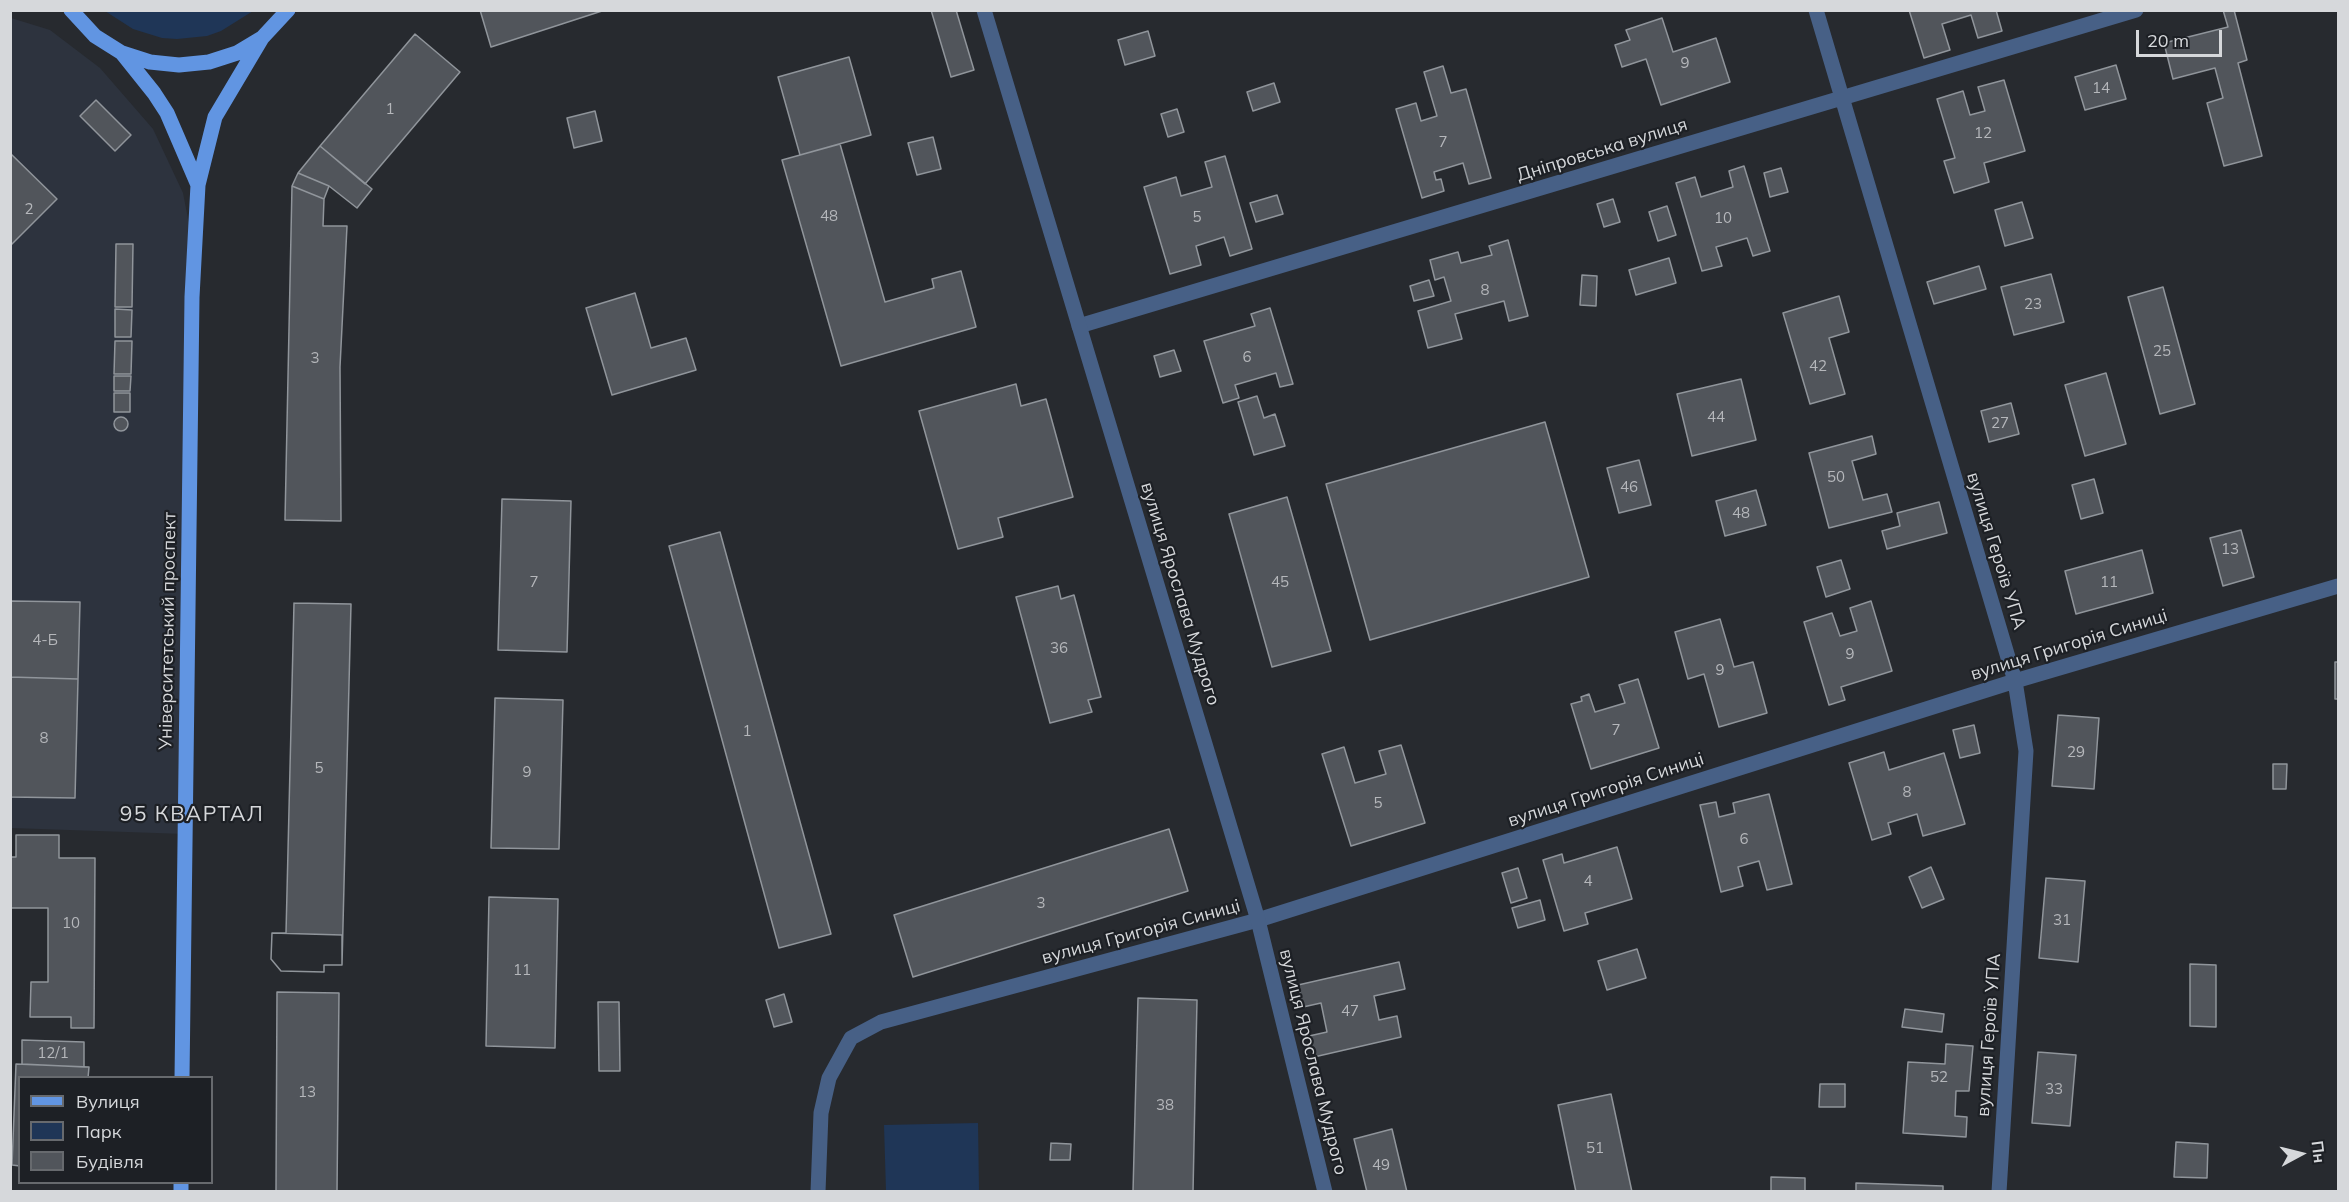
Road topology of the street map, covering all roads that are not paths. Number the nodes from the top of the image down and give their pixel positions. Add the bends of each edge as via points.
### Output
1 (288, 10) edge
2 (984, 10) edge
3 (1816, 10) edge
4 (2136, 10) edge
5 (69, 11) edge
6 (262, 38) junction
7 (122, 53) junction
8 (1842, 98) junction
9 (198, 185) junction
10 (1079, 326) junction
11 (2338, 586) edge
12 (2015, 681) junction
13 (1258, 920) junction
14 (182, 1076) edge
15 (818, 1191) edge
16 (1325, 1191) edge
17 (1999, 1191) edge

1 - 6 main road
2 - 10 street, вулиця Ярослава Мудрого
3 - 8 street, вулиця Героїв УПА
4 - 8 street, Дніпровська вулиця
5 - 7 main road via 95,36
6 - 7 main road via 237,53 180,66
6 - 9 main road, Університетський проспект via 215,117
7 - 9 main road via 167,113
8 - 10 street, Дніпровська вулиця
8 - 12 street, вулиця Героїв УПА
9 - 14 main road, Університетський проспект via 192,297
10 - 13 street, вулиця Ярослава Мудрого
11 - 12 street, вулиця Григорія Синиці
12 - 13 street, вулиця Григорія Синиці
12 - 17 street, вулиця Героїв УПА via 2026,752
13 - 15 street, вулиця Григорія Синиці via 882,1022 851,1038 829,1078 821,1113
13 - 16 street, вулиця Ярослава Мудрого

